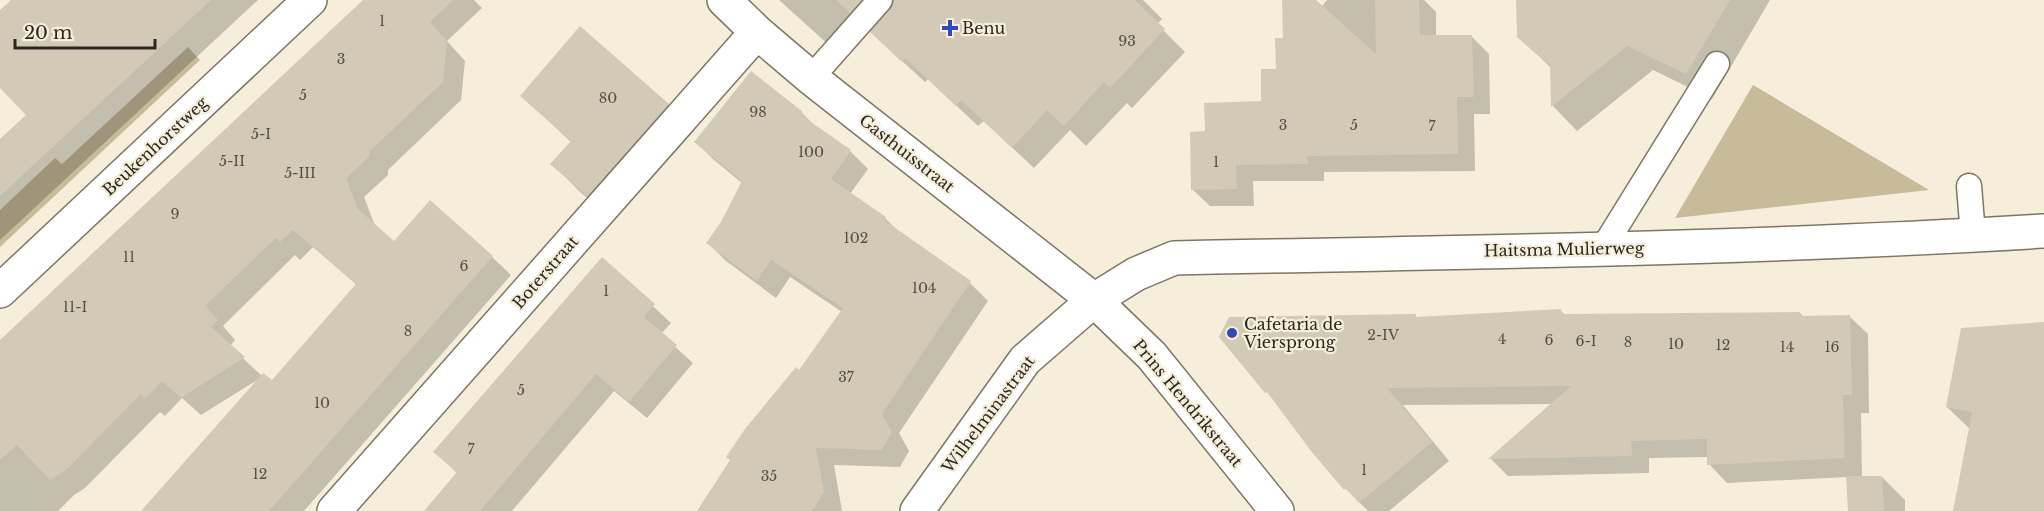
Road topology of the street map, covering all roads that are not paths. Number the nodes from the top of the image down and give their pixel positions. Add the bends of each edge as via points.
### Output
1 (310, 0) edge
2 (724, 0) edge
3 (880, 0) edge
4 (757, 32) junction
5 (1717, 64) dead end
6 (811, 78) junction
7 (1969, 186) dead end
8 (2044, 231) edge
9 (1973, 235) junction
10 (1603, 248) junction
11 (0, 291) edge
12 (1094, 300) junction
13 (334, 511) edge
14 (917, 511) edge
15 (1277, 511) edge

1 - 11 street, Beukenhorstweg
2 - 4 street, Gasthuisstraat
3 - 6 lane
4 - 6 street, Gasthuisstraat
4 - 13 street, Boterstraat
5 - 10 lane
6 - 12 street, Gasthuisstraat
7 - 9 lane
8 - 9 street, Haitsma Mulierweg
9 - 10 street, Haitsma Mulierweg
10 - 12 street, Haitsma Mulierweg via 1174,258 1136,274
12 - 14 street, Wilhelminastraat via 1025,360
12 - 15 street, Prins Hendrikstraat via 1152,356

